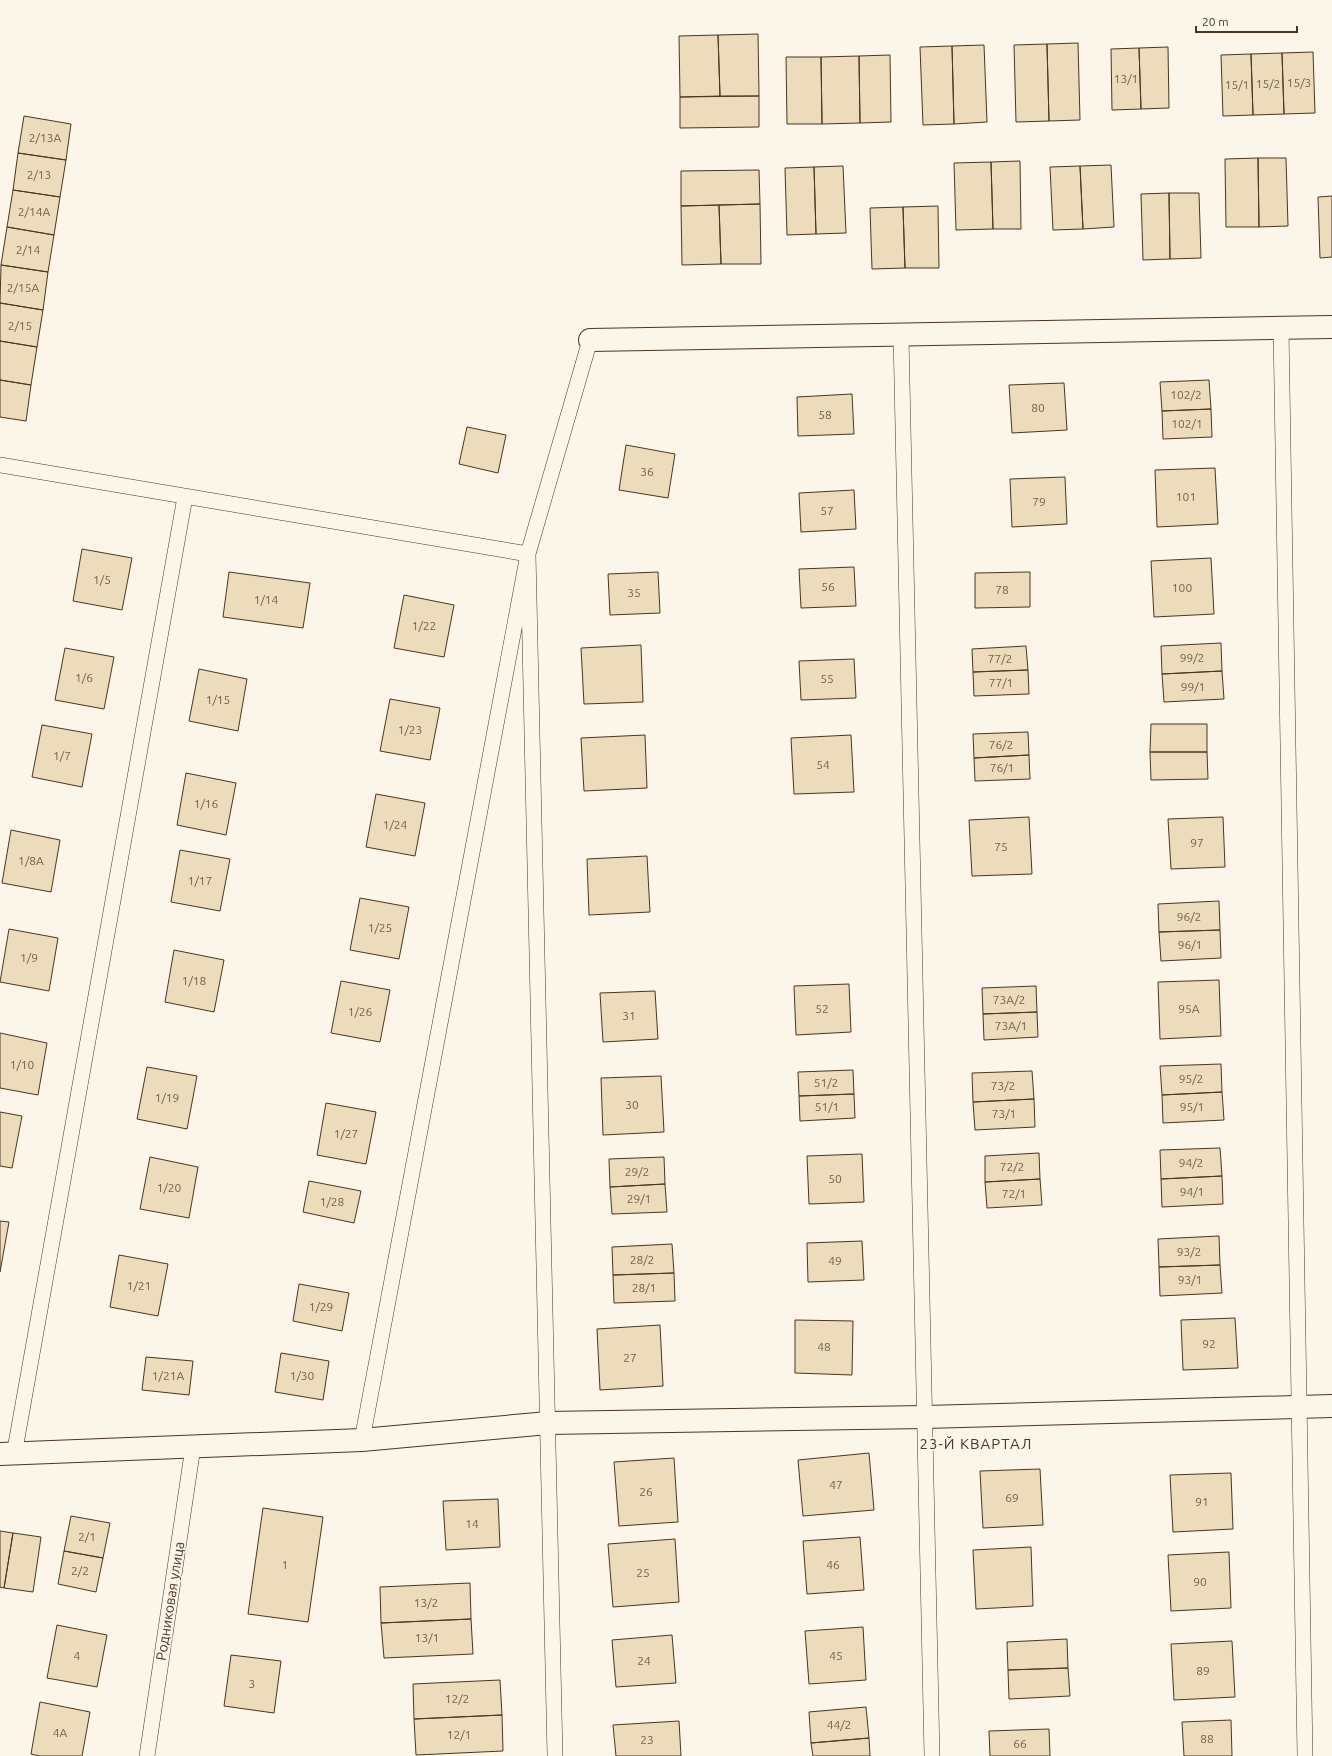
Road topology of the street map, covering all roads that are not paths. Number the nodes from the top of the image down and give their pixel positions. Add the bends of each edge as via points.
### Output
1 (1332, 327) edge
2 (1281, 328) junction
3 (901, 335) junction
4 (590, 340) joint
5 (0, 465) edge
6 (185, 497) junction
7 (528, 554) junction
8 (1332, 1406) edge
9 (1299, 1407) junction
10 (925, 1417) junction
11 (548, 1423) junction
12 (362, 1440) junction
13 (193, 1447) junction
14 (7, 1455) edge
15 (147, 1756) edge
16 (555, 1756) edge
17 (932, 1756) edge
18 (1306, 1756) edge

1 - 2 street
2 - 3 street
2 - 9 lane
3 - 4 street
3 - 10 lane
4 - 7 lane
5 - 6 lane
6 - 7 lane
6 - 14 lane
7 - 11 lane
7 - 12 lane
8 - 9 street
9 - 10 street
9 - 18 lane
10 - 11 street
10 - 17 lane
11 - 12 street
11 - 16 lane
12 - 13 street
13 - 14 street
13 - 15 lane, Родниковая улица

